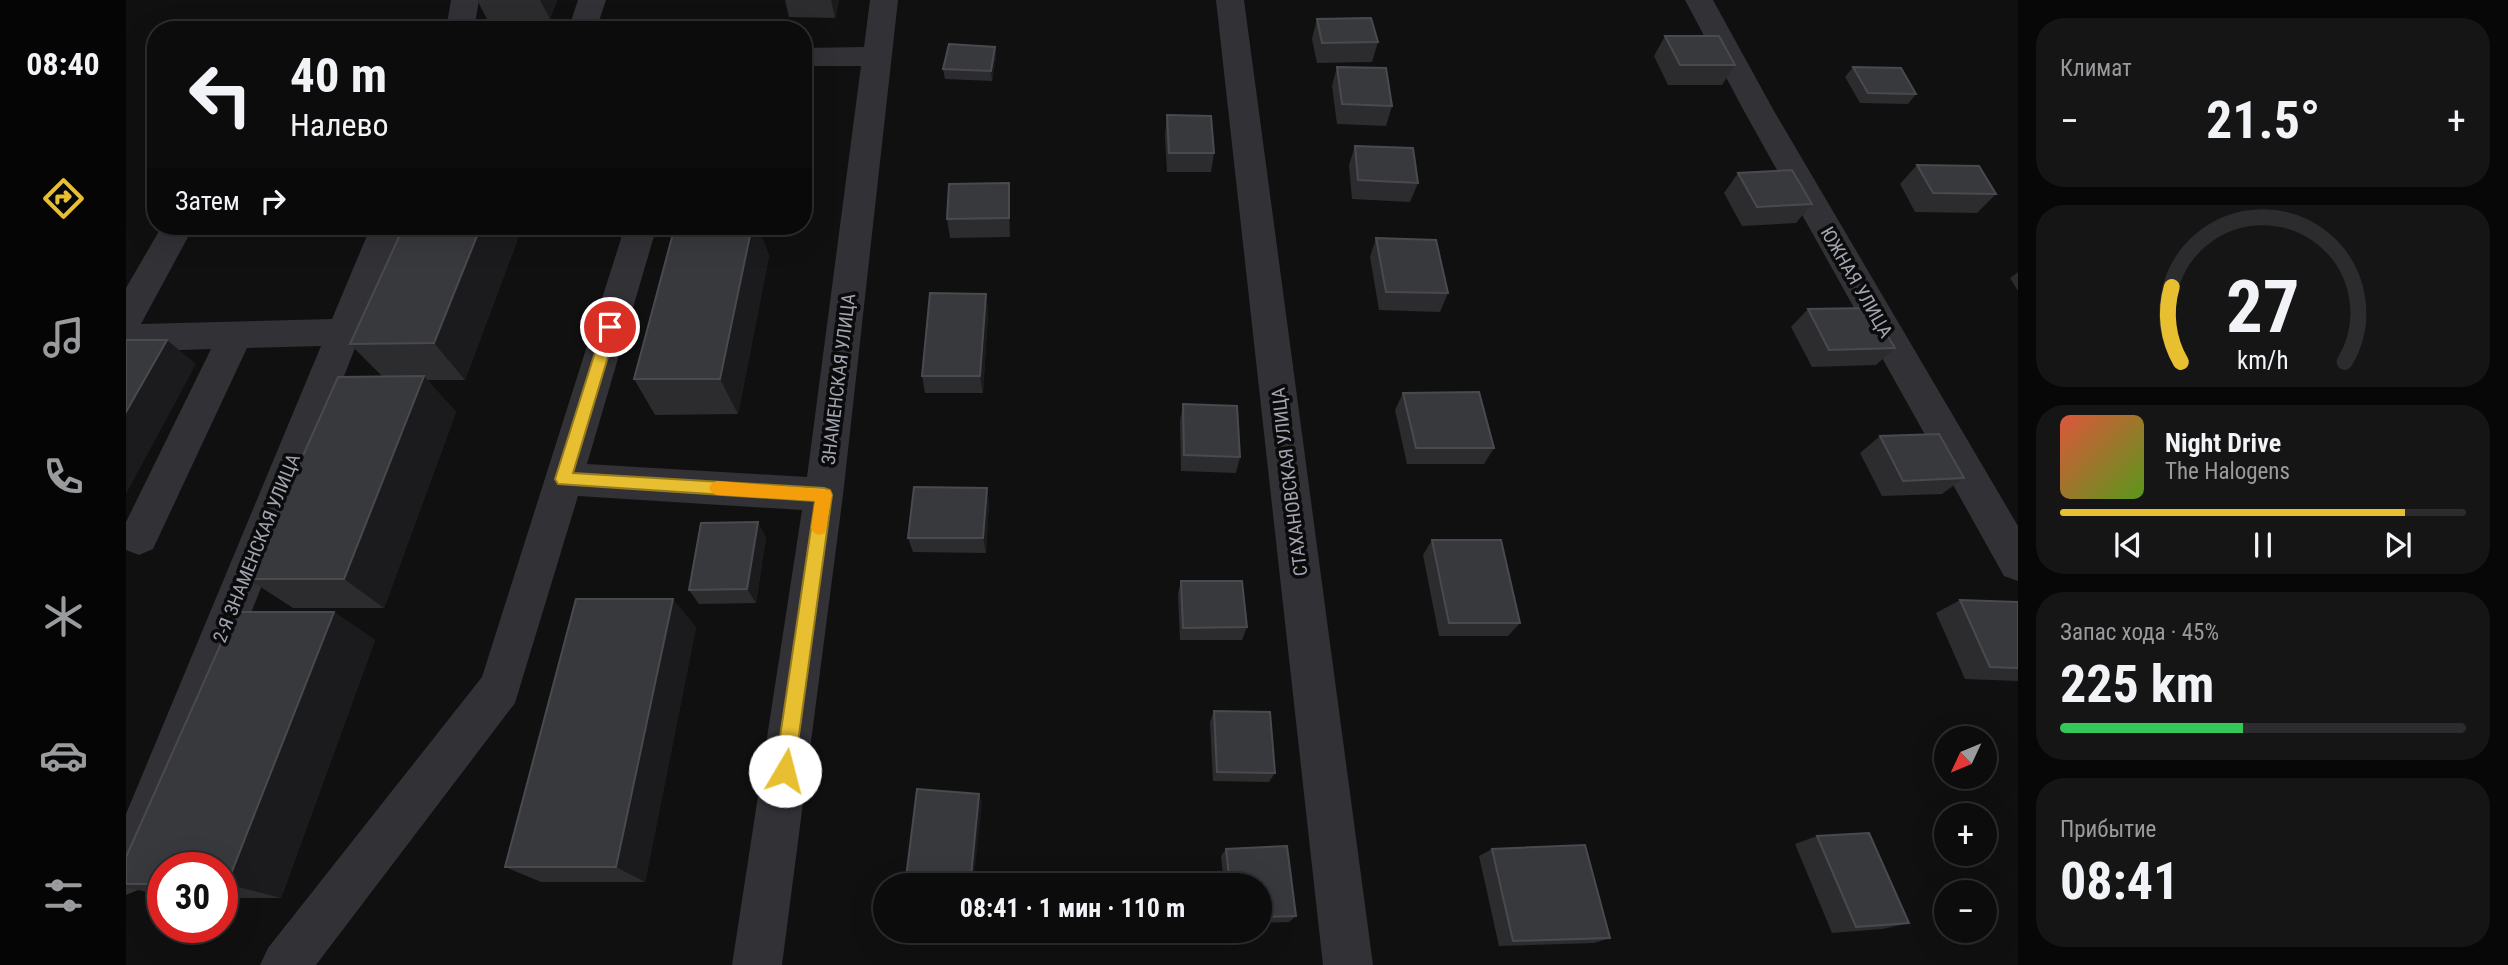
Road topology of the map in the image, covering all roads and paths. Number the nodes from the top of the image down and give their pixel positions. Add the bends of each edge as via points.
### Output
1 (465, 0) edge
2 (592, 0) edge
3 (884, 0) edge
4 (1230, 0) edge
5 (1699, 0) edge
6 (462, 21) edge
7 (585, 21) edge
8 (877, 56) junction
9 (812, 57) edge
10 (173, 235) edge
11 (383, 235) edge
12 (638, 235) edge
13 (126, 319) edge
14 (343, 332) junction
15 (236, 335) junction
16 (126, 338) edge
17 (563, 479) junction
18 (824, 495) junction
19 (139, 537) dead end
20 (2018, 562) edge
21 (126, 871) edge
22 (285, 965) edge
23 (757, 965) edge
24 (1348, 965) edge

1 - 6 street
2 - 7 street
3 - 8 street, ЗНАМЕНСКАЯ УЛИЦА
4 - 24 street, СТАХАНОВСКАЯ УЛИЦА
5 - 20 street, ЮЖНАЯ УЛИЦА
8 - 9 street
8 - 18 street, ЗНАМЕНСКАЯ УЛИЦА
10 - 13 street
11 - 14 street, 2-Я ЗНАМЕНСКАЯ УЛИЦА
12 - 17 street
14 - 15 street
14 - 21 street, 2-Я ЗНАМЕНСКАЯ УЛИЦА
15 - 16 street
15 - 19 street
17 - 18 street
17 - 22 street via 500,688
18 - 23 street, ЗНАМЕНСКАЯ УЛИЦА

